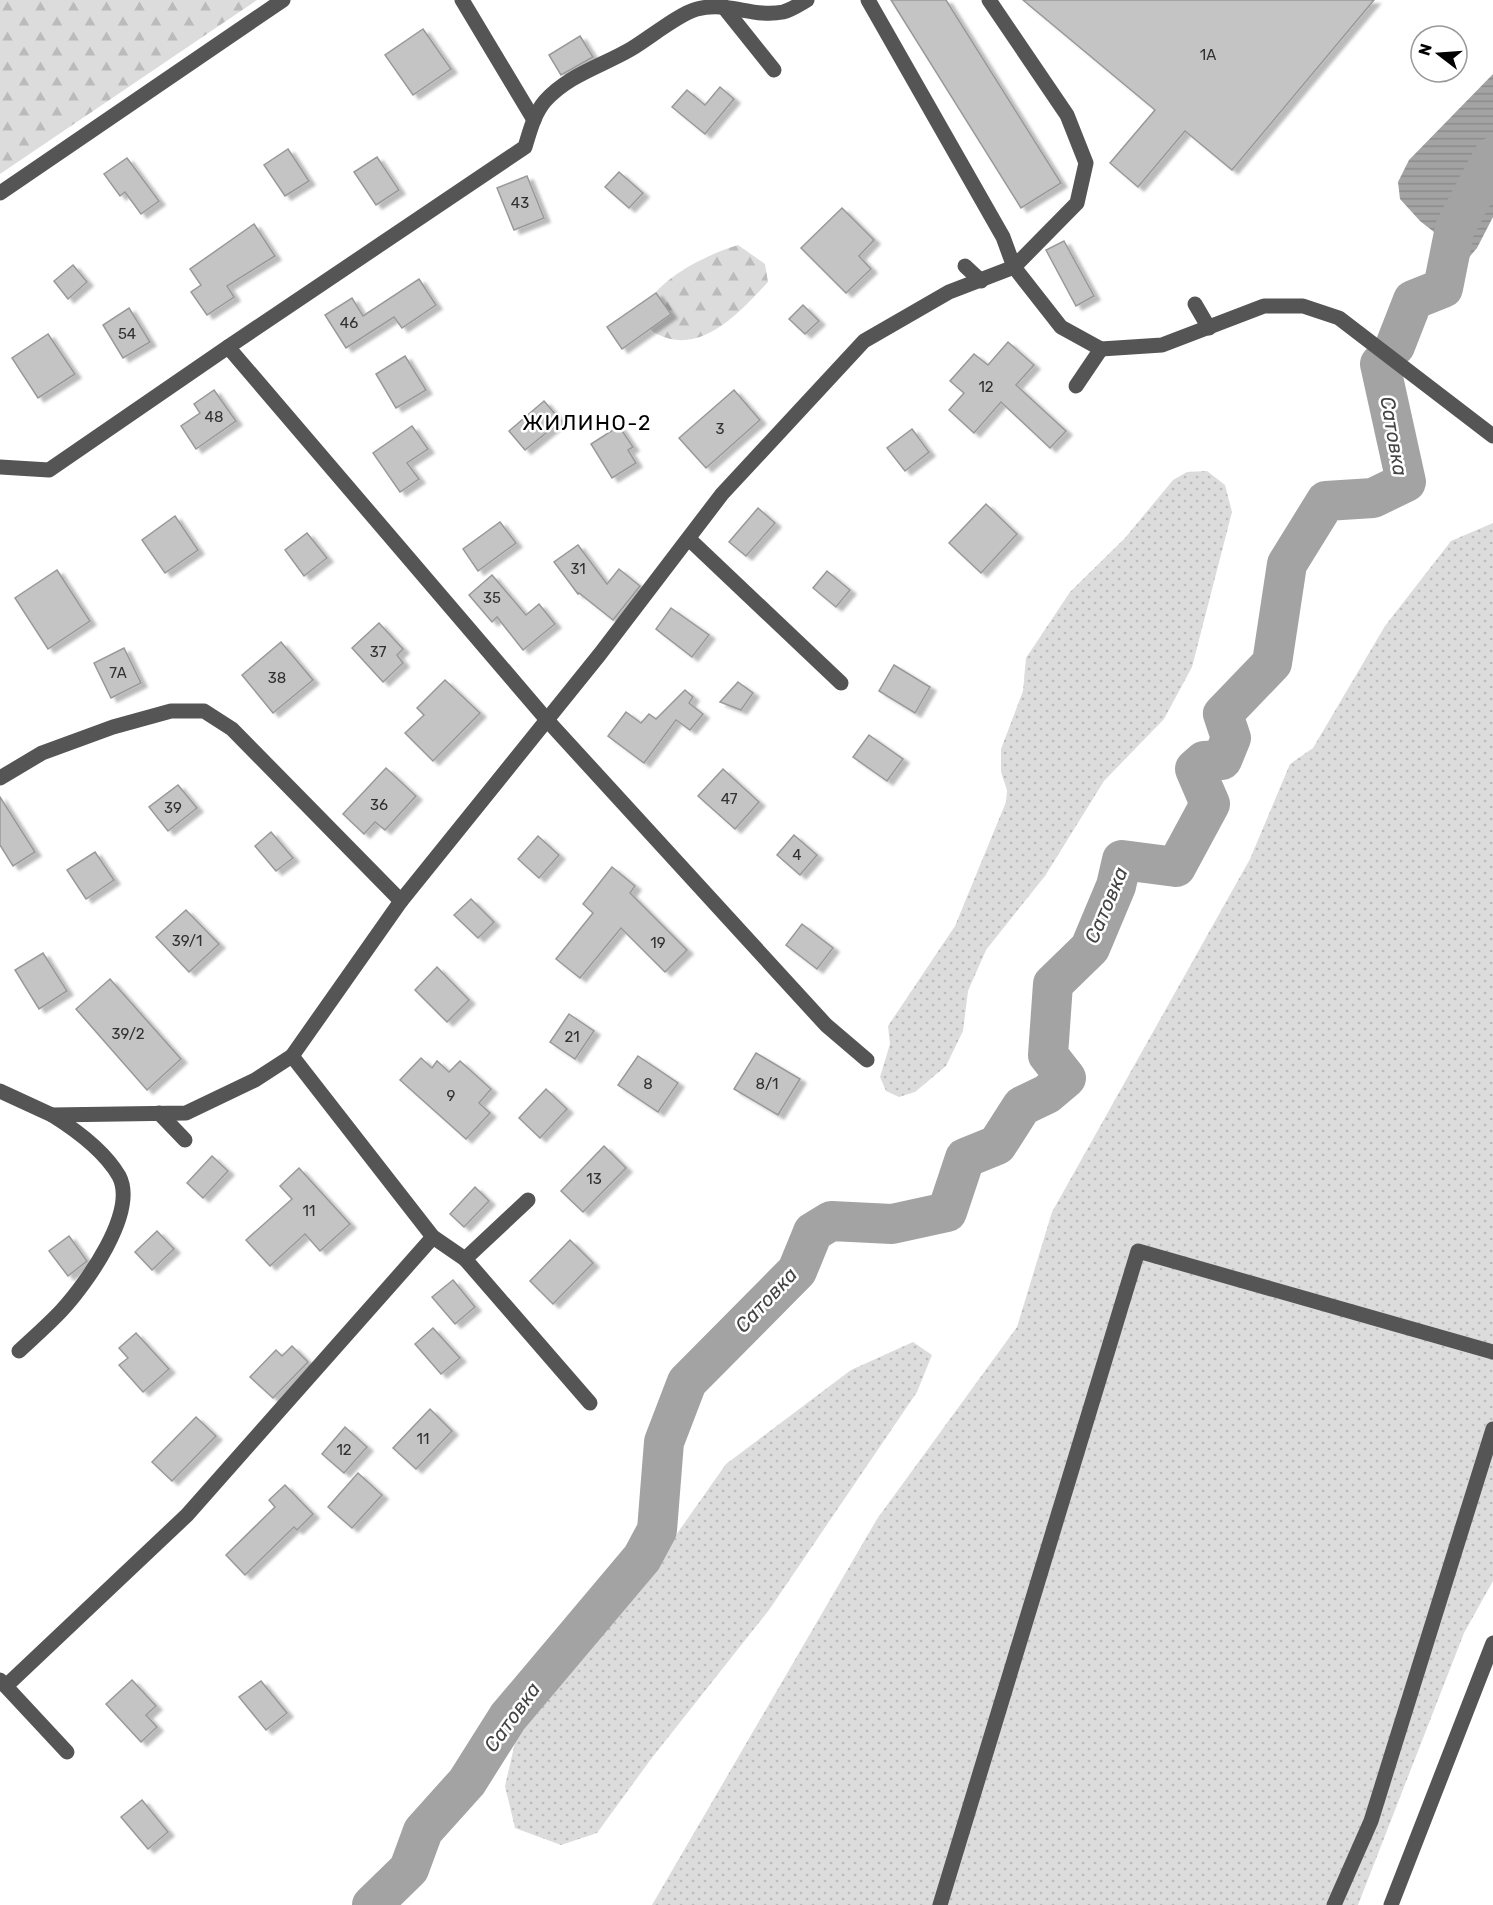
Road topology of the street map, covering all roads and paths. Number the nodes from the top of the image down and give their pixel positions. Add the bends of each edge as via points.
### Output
1 (283, 0) edge
2 (462, 0) edge
3 (807, 0) edge
4 (868, 0) edge
5 (989, 0) edge
6 (722, 5) junction
7 (774, 70) dead end
8 (534, 120) junction
9 (0, 193) edge
10 (965, 266) dead end
11 (1014, 267) junction
12 (981, 281) junction
13 (1195, 304) dead end
14 (1209, 328) junction
15 (228, 347) junction
16 (1101, 349) junction
17 (1076, 386) dead end
18 (1493, 436) edge
19 (2, 464) edge
20 (689, 539) junction
21 (841, 683) dead end
22 (547, 720) junction
23 (0, 778) edge
24 (401, 901) junction
25 (292, 1056) junction
26 (867, 1060) dead end
27 (1, 1094) edge
28 (159, 1113) junction
29 (52, 1115) junction
30 (185, 1140) dead end
31 (528, 1200) dead end
32 (433, 1237) junction
33 (465, 1259) junction
34 (19, 1351) dead end
35 (1493, 1352) edge
36 (590, 1403) dead end
37 (1493, 1429) edge
38 (1493, 1643) edge
39 (3, 1683) edge
40 (67, 1752) dead end
41 (940, 1905) edge
42 (1334, 1905) edge
43 (1391, 1905) edge

1 - 9 street
2 - 8 street
3 - 6 street via 784,12 761,14
4 - 11 street via 1003,237
5 - 11 street via 1066,115 1086,163 1077,203
6 - 7 street
6 - 8 street via 694,9 560,87
8 - 15 street via 525,147
10 - 12 street
11 - 12 street
11 - 16 street via 1061,327
12 - 20 street via 949,292 864,341 722,494
13 - 14 street
14 - 16 street via 1162,345
14 - 18 street via 1264,306 1303,306 1339,318
15 - 19 street via 49,470
15 - 22 street
16 - 17 street
20 - 21 street
20 - 22 street
22 - 24 street
22 - 26 street via 826,1025
23 - 24 street via 42,753 113,727 171,711 204,711 232,729
24 - 25 street
25 - 28 street via 255,1080 186,1113
25 - 32 street
27 - 29 street
28 - 29 street
28 - 30 street
29 - 34 street via 74,1128 103,1155 119,1177 124,1196 110,1240 89,1274 63,1309
31 - 33 street
32 - 33 street
32 - 39 street via 187,1515
33 - 36 street
35 - 41 street via 1138,1251
37 - 42 street via 1371,1821
38 - 43 street
39 - 40 street

